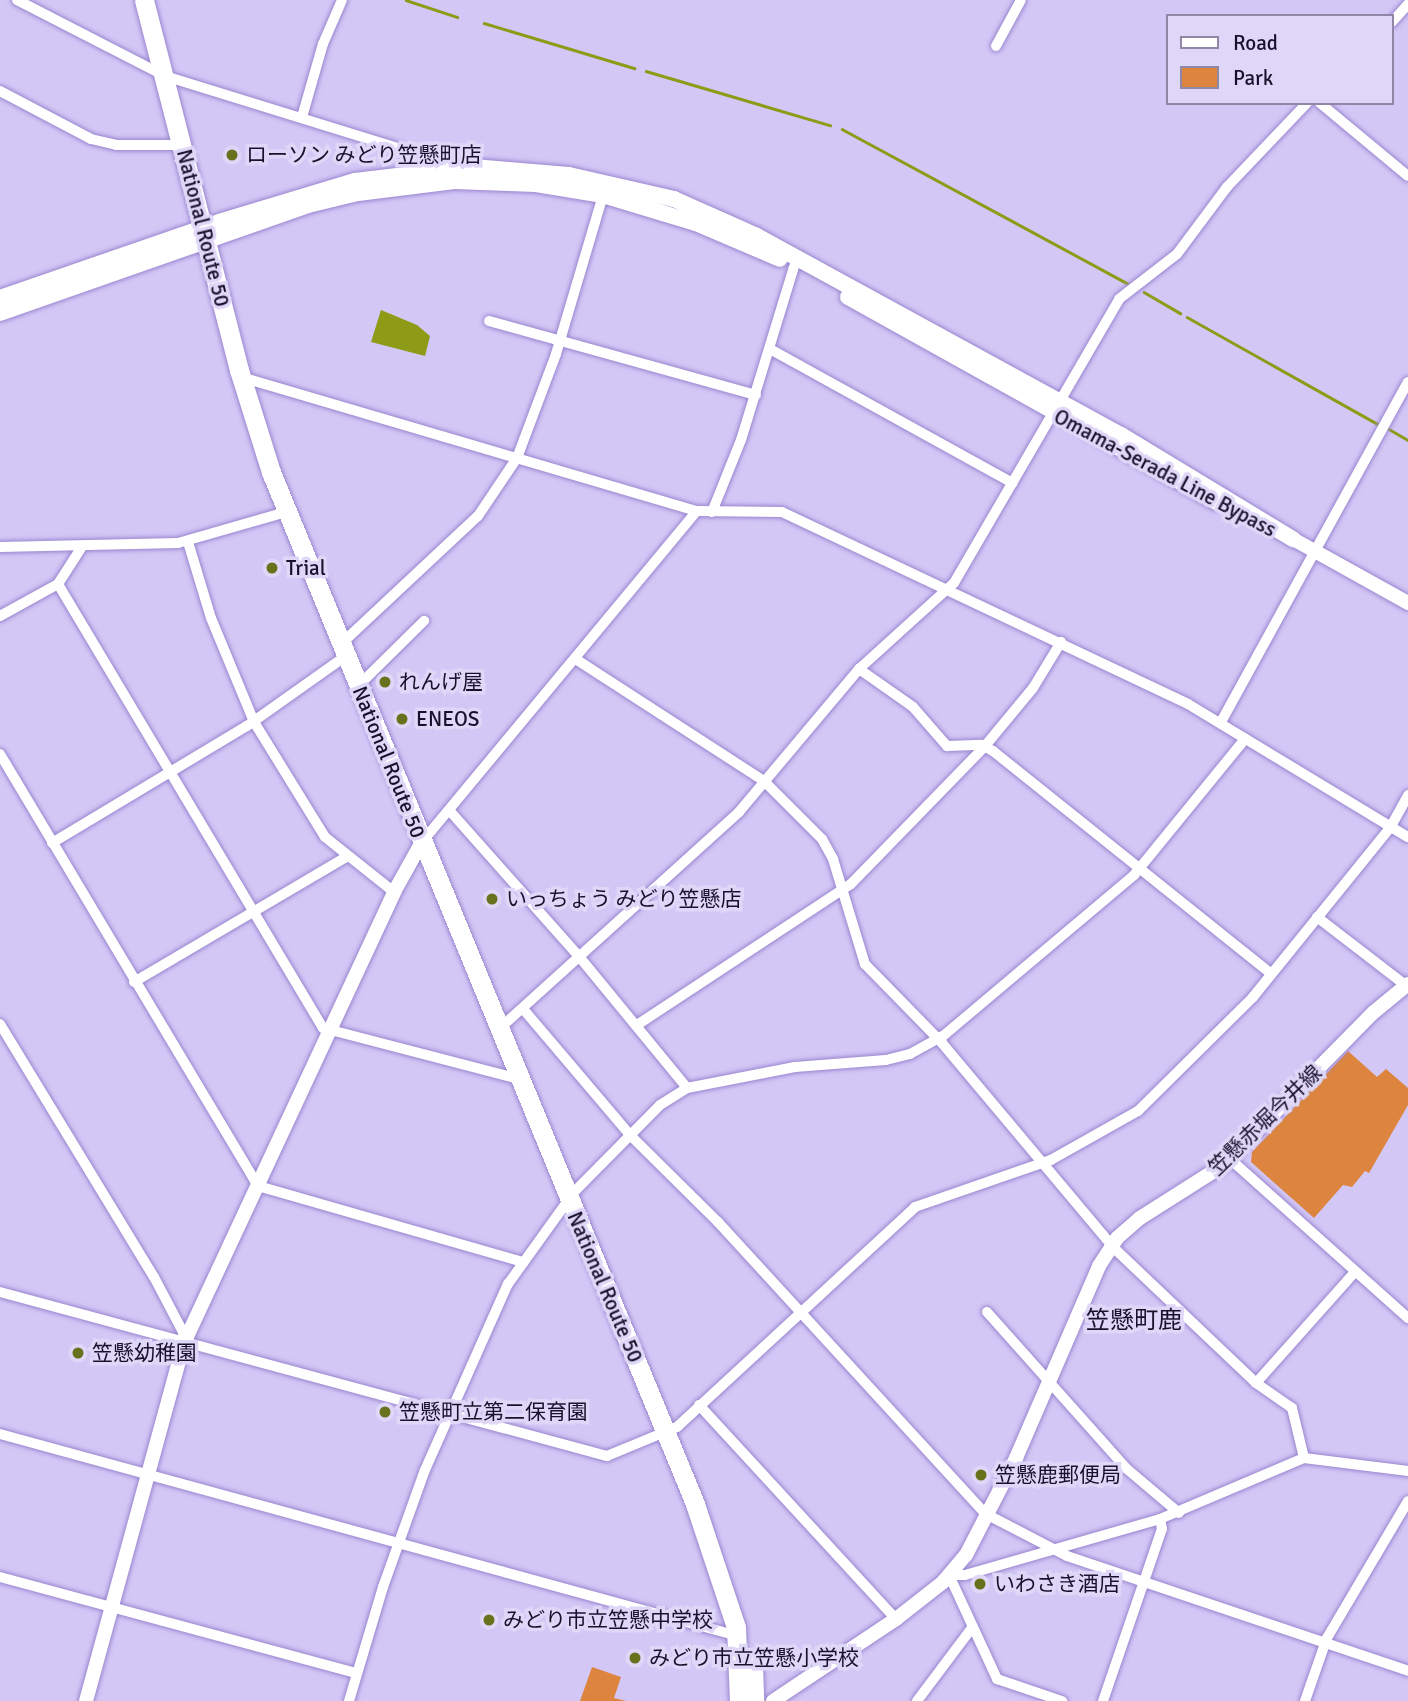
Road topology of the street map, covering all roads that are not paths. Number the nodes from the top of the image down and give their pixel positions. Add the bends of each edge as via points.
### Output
1 (18, 0) edge
2 (145, 0) edge
3 (342, 0) edge
4 (1021, 0) edge
5 (1408, 4) edge
6 (1394, 20) edge
7 (996, 46) dead end
8 (165, 76) junction
9 (0, 91) edge
10 (1305, 105) edge
11 (1323, 105) edge
12 (302, 117) junction
13 (181, 145) junction
14 (413, 173) junction
15 (1408, 176) edge
16 (603, 195) junction
17 (204, 233) junction
18 (794, 267) junction
19 (0, 298) edge
20 (0, 313) edge
21 (489, 321) dead end
22 (560, 340) junction
23 (770, 349) junction
24 (242, 377) junction
25 (1408, 382) edge
26 (756, 395) junction
27 (1056, 408) junction
28 (517, 458) junction
29 (1013, 483) junction
30 (697, 511) junction
31 (286, 512) junction
32 (712, 512) junction
33 (1293, 539) joint
34 (188, 542) junction
35 (83, 545) junction
36 (0, 547) edge
37 (1315, 552) junction
38 (58, 584) junction
39 (948, 589) junction
40 (1408, 603) edge
41 (0, 616) edge
42 (424, 621) dead end
43 (1061, 642) junction
44 (343, 650) junction
45 (577, 660) junction
46 (859, 669) junction
47 (358, 686) junction
48 (254, 722) junction
49 (1220, 722) junction
50 (1245, 739) junction
51 (985, 746) junction
52 (0, 754) edge
53 (169, 774) junction
54 (764, 782) junction
55 (1408, 795) edge
56 (449, 810) junction
57 (1390, 828) junction
58 (1408, 837) edge
59 (422, 842) junction
60 (52, 843) junction
61 (346, 857) junction
62 (1139, 869) junction
63 (842, 891) junction
64 (394, 892) junction
65 (256, 912) junction
66 (1317, 917) junction
67 (580, 958) junction
68 (1271, 974) junction
69 (134, 982) junction
70 (1407, 986) edge
71 (524, 1010) junction
72 (0, 1024) edge
73 (637, 1025) junction
74 (499, 1029) junction
75 (329, 1031) junction
76 (938, 1039) junction
77 (519, 1079) junction
78 (687, 1088) junction
79 (630, 1135) junction
80 (1230, 1159) junction
81 (1044, 1163) junction
82 (258, 1185) junction
83 (568, 1199) junction
84 (1112, 1244) junction
85 (523, 1262) junction
86 (1355, 1272) junction
87 (0, 1292) edge
88 (800, 1312) junction
89 (987, 1312) dead end
90 (1408, 1318) edge
91 (184, 1343) junction
92 (1051, 1382) junction
93 (1256, 1383) junction
94 (699, 1405) junction
95 (452, 1416) junction
96 (665, 1432) junction
97 (0, 1434) edge
98 (1304, 1458) junction
99 (1408, 1471) edge
100 (148, 1473) junction
101 (1408, 1501) edge
102 (695, 1504) junction
103 (1179, 1513) junction
104 (989, 1516) junction
105 (1160, 1520) junction
106 (398, 1544) junction
107 (1054, 1551) junction
108 (949, 1575) junction
109 (0, 1577) edge
110 (1143, 1582) junction
111 (112, 1607) junction
112 (896, 1619) junction
113 (971, 1629) junction
114 (738, 1636) junction
115 (1325, 1643) junction
116 (1408, 1671) edge
117 (356, 1673) junction
118 (745, 1697) edge
119 (86, 1701) edge
120 (349, 1701) edge
121 (773, 1701) edge
122 (917, 1701) edge
123 (1062, 1701) edge
124 (1103, 1701) edge
125 (1305, 1701) edge

1 - 8 street
2 - 8 highway, National Route 50
3 - 12 street via 323,44
4 - 7 street
5 - 6 street
8 - 12 street
8 - 13 highway, National Route 50
9 - 13 street via 91,139 116,145
10 - 27 street via 1227,187 1177,254 1119,299
11 - 15 street
12 - 14 street via 401,149 411,160
13 - 17 highway, National Route 50
14 - 17 main road, Omama-Serada Line Bypass via 324,188
14 - 27 main road, Omama-Serada Line Bypass via 473,167 534,170 630,186 674,199 798,257
16 - 17 main road, Omama-Serada Line Bypass via 536,184 413,184 308,205
16 - 18 main road, Omama-Serada Line Bypass via 695,223
16 - 22 street
17 - 19 main road, Omama-Serada Line Bypass
17 - 20 main road, Omama-Serada Line Bypass
17 - 24 highway, National Route 50
18 - 23 street
18 - 27 main road, Omama-Serada Line Bypass
21 - 22 street
22 - 26 street
22 - 28 street
23 - 26 street
23 - 29 street
24 - 28 street
24 - 31 highway, National Route 50
25 - 37 street
26 - 32 street
27 - 29 street
27 - 33 main road, Omama-Serada Line Bypass
28 - 30 street
28 - 44 street via 478,516
29 - 39 street
30 - 32 street
30 - 45 street
31 - 34 street
31 - 44 highway, National Route 50
32 - 39 street via 782,512
33 - 37 street
34 - 35 street
34 - 48 street via 211,618
35 - 36 street
35 - 38 street
37 - 40 street
37 - 49 street
38 - 41 street
38 - 53 street
39 - 43 street
39 - 46 street
42 - 47 street
43 - 49 street
43 - 51 street via 1033,688
44 - 47 highway, National Route 50
44 - 48 street
45 - 54 street
45 - 56 street
46 - 51 street via 913,707 947,746
46 - 54 street
47 - 59 highway, National Route 50
48 - 53 street
48 - 61 street via 313,821
49 - 50 street
50 - 57 street
50 - 62 street
51 - 62 street
51 - 63 street
52 - 60 street
53 - 60 street
53 - 65 street
54 - 63 street via 825,844
54 - 67 street via 739,812
55 - 57 street
56 - 59 street
56 - 67 street
57 - 58 street
57 - 66 street
59 - 64 street
59 - 74 highway, National Route 50
60 - 69 street
61 - 64 street
61 - 65 street
62 - 68 street
62 - 76 street
63 - 73 street
63 - 76 street via 864,964
64 - 75 street
65 - 69 street
65 - 75 street via 321,1026
66 - 68 street
66 - 70 street
67 - 71 street
67 - 73 street
68 - 81 street via 1238,1014 1138,1111
69 - 82 street
70 - 80 street, 笠懸赤堀今井線 via 1374,1012
71 - 74 street
71 - 79 street
72 - 91 street via 154,1277 183,1332
73 - 78 street
74 - 77 highway, National Route 50
75 - 77 street
75 - 82 street
76 - 78 street via 886,1060 795,1067
76 - 81 street
77 - 83 highway, National Route 50
78 - 79 street via 660,1105
79 - 83 street
79 - 88 street
80 - 84 street, 笠懸赤堀今井線 via 1140,1218
80 - 86 street
81 - 84 street
81 - 88 street via 922,1202
82 - 85 street
82 - 91 street
83 - 85 street
83 - 96 highway, National Route 50
84 - 92 street, 笠懸赤堀今井線
84 - 93 street
85 - 95 street via 496,1308
86 - 90 street
86 - 93 street
87 - 91 street
88 - 94 street
88 - 104 street
89 - 92 street
91 - 95 street
91 - 100 street
92 - 103 street via 1127,1469
92 - 104 street, 笠懸赤堀今井線
93 - 98 street via 1296,1413
94 - 96 street
94 - 112 street
95 - 96 street via 601,1456
95 - 106 street via 425,1470
96 - 102 highway, National Route 50
97 - 100 street
98 - 99 street
98 - 103 street
100 - 106 street
100 - 111 street
101 - 115 street
102 - 114 highway via 728,1593
102 - 118 highway via 740,1597 752,1661
103 - 105 street
104 - 107 street
104 - 108 street, 笠懸赤堀今井線
105 - 107 street
105 - 110 street via 1162,1529
106 - 114 street
106 - 117 street
107 - 108 street
107 - 110 street
108 - 112 street, 笠懸赤堀今井線
108 - 113 street
109 - 111 street
110 - 115 street
110 - 124 street
111 - 117 street
111 - 119 street
112 - 121 street, 笠懸赤堀今井線
113 - 122 street
113 - 123 street via 999,1681
114 - 118 highway
115 - 116 street
115 - 125 street
117 - 120 street

